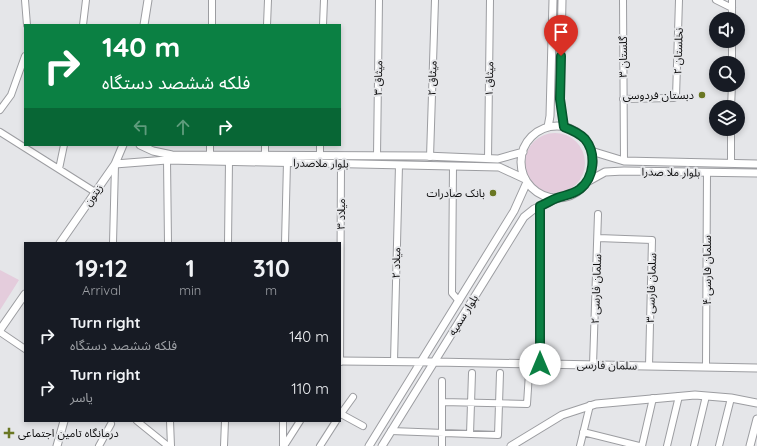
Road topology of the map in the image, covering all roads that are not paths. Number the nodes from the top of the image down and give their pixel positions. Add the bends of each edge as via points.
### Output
1 (25, 0) edge
2 (86, 0) edge
3 (148, 0) edge
4 (212, 0) edge
5 (268, 0) edge
6 (324, 0) edge
7 (379, 0) edge
8 (435, 0) edge
9 (490, 0) edge
10 (553, 0) edge
11 (562, 0) edge
12 (623, 0) edge
13 (679, 0) edge
14 (716, 0) edge
15 (732, 0) edge
16 (732, 8) junction
17 (732, 12) edge
18 (27, 24) edge
19 (83, 24) edge
20 (144, 24) edge
21 (212, 24) edge
22 (267, 24) edge
23 (323, 24) edge
24 (24, 59) edge
25 (623, 99) junction
26 (0, 110) edge
27 (548, 127) junction
28 (564, 127) junction
29 (0, 132) edge
30 (731, 136) edge
31 (64, 146) edge
32 (123, 146) edge
33 (142, 146) edge
34 (210, 146) edge
35 (266, 146) edge
36 (320, 146) edge
37 (591, 151) junction
38 (523, 152) junction
39 (265, 154) junction
40 (320, 155) junction
41 (377, 156) junction
42 (430, 156) junction
43 (167, 157) junction
44 (210, 158) junction
45 (488, 159) junction
46 (498, 160) junction
47 (229, 161) junction
48 (624, 161) junction
49 (265, 162) junction
50 (287, 162) junction
51 (320, 163) junction
52 (731, 163) junction
53 (114, 164) junction
54 (341, 164) junction
55 (757, 164) edge
56 (377, 165) junction
57 (399, 165) junction
58 (430, 166) junction
59 (452, 166) junction
60 (498, 168) junction
61 (59, 169) junction
62 (707, 172) junction
63 (757, 173) edge
64 (526, 180) junction
65 (587, 182) junction
66 (95, 192) junction
67 (558, 198) junction
68 (540, 206) junction
69 (598, 214) dead end
70 (598, 238) junction
71 (61, 242) edge
72 (113, 242) edge
73 (168, 242) edge
74 (228, 242) edge
75 (286, 242) edge
76 (341, 242) edge
77 (24, 295) edge
78 (459, 301) junction
79 (0, 331) edge
80 (24, 348) edge
81 (341, 361) edge
82 (394, 362) junction
83 (422, 362) junction
84 (434, 362) junction
85 (540, 364) junction
86 (593, 365) junction
87 (649, 366) junction
88 (706, 367) junction
89 (757, 368) edge
90 (472, 373) dead end
91 (500, 373) dead end
92 (529, 373) dead end
93 (442, 381) dead end
94 (679, 396) junction
95 (706, 396) junction
96 (353, 397) dead end
97 (653, 398) junction
98 (731, 398) junction
99 (442, 402) junction
100 (471, 403) junction
101 (499, 403) junction
102 (757, 403) edge
103 (590, 405) junction
104 (341, 413) edge
105 (341, 415) edge
106 (757, 419) edge
107 (64, 422) edge
108 (138, 422) edge
109 (170, 422) edge
110 (225, 422) edge
111 (283, 422) edge
112 (299, 422) edge
113 (335, 422) edge
114 (112, 424) dead end
115 (363, 426) dead end
116 (391, 431) junction
117 (583, 432) junction
118 (442, 433) junction
119 (470, 434) junction
120 (384, 445) edge
121 (57, 446) edge
122 (99, 446) edge
123 (168, 446) edge
124 (171, 446) edge
125 (224, 446) edge
126 (283, 446) edge
127 (320, 446) edge
128 (369, 446) edge
129 (442, 446) edge
130 (511, 446) edge
131 (580, 446) edge
132 (641, 446) edge
133 (667, 446) edge
134 (694, 446) edge
135 (719, 446) edge
136 (750, 446) edge

1 - 18 street
2 - 19 street
3 - 20 street
4 - 21 street
5 - 22 street
6 - 23 street
7 - 41 street, میثاق ۳
8 - 42 street, میثاق ۲
9 - 45 street, میثاق ۱
10 - 27 street
11 - 28 street via 560,99
12 - 25 street, گلستان ۳
13 - 25 street, نخلستان ۲ via 676,97
14 - 16 street
15 - 16 street
16 - 17 street
24 - 26 street via 11,95
25 - 48 street, گلستان ۳
27 - 28 street
27 - 38 street via 537,132 528,141
28 - 37 street via 576,131
29 - 61 street
30 - 52 street
31 - 61 street
32 - 53 street, زیتون
33 - 43 street, بلوار ملاصدرا
34 - 44 street
35 - 39 street
36 - 40 street
37 - 48 street, بلوار ملا صدرا
37 - 65 street via 593,164
38 - 46 street, بلوار ملاصدرا
38 - 64 street via 521,161
39 - 40 street, بلوار ملاصدرا
39 - 44 street, بلوار ملاصدرا
39 - 49 street
40 - 41 street, بلوار ملاصدرا
40 - 51 street
41 - 42 street, بلوار ملاصدرا
41 - 56 street
42 - 45 street, بلوار ملاصدرا
42 - 58 street
43 - 44 street, بلوار ملاصدرا
43 - 53 street, بلوار ملاصدرا
43 - 73 street
44 - 47 street, بلوار ملاصدرا
45 - 46 street, بلوار ملاصدرا
46 - 60 street
47 - 49 street, بلوار ملاصدرا
47 - 74 street
48 - 52 street, بلوار ملا صدرا
49 - 50 street, بلوار ملاصدرا
50 - 51 street, بلوار ملاصدرا
50 - 75 street
51 - 54 street, بلوار ملاصدرا
52 - 55 street, بلوار ملا صدرا
53 - 66 street, زیتون
53 - 72 street
54 - 56 street, بلوار ملاصدرا
54 - 76 street, میلاد ۳
56 - 57 street, بلوار ملاصدرا
57 - 58 street, بلوار ملاصدرا
57 - 82 street, میلاد ۲
58 - 59 street, بلوار ملاصدرا
59 - 60 street, بلوار ملاصدرا
59 - 78 street via 452,293
60 - 64 street, بلوار ملاصدرا
61 - 66 street
62 - 63 street, بلوار ملا صدرا
62 - 65 street, بلوار ملا صدرا via 605,172
62 - 88 street, سلمان فارسی ۴
64 - 67 street via 541,194
64 - 78 street, بلوار سمیه via 514,211
65 - 67 street via 574,193
66 - 71 street, زیتون
67 - 68 street, بلوار سمیه
68 - 84 street, بلوار سمیه via 524,218
68 - 85 street
69 - 70 street, سلمان فارسی ۲
70 - 86 street, سلمان فارسی ۲
70 - 87 street, سلمان فارسی ۳ via 652,240
77 - 79 street
78 - 83 street, بلوار سمیه
79 - 80 street
81 - 82 street
82 - 83 street
83 - 84 street, سلمان فارسی
83 - 128 street, بلوار سمیه
84 - 85 street, سلمان فارسی
84 - 116 street, بلوار سمیه
85 - 86 street, سلمان فارسی
86 - 87 street, سلمان فارسی
87 - 88 street, سلمان فارسی
88 - 89 street, سلمان فارسی
90 - 100 street
91 - 101 street
92 - 101 street via 527,404
93 - 99 street
94 - 95 street
94 - 97 street
94 - 133 street
95 - 98 street
95 - 134 street
96 - 104 street
97 - 103 street
97 - 132 street
98 - 102 street
98 - 135 street
99 - 100 street
99 - 118 street
100 - 101 street
100 - 119 street
101 - 119 street via 498,435
103 - 117 street
103 - 130 street via 562,414
105 - 115 street
106 - 136 street
107 - 121 street
108 - 123 street
109 - 124 street
110 - 125 street
111 - 126 street
112 - 126 street
113 - 127 street
114 - 122 street
116 - 118 street
116 - 120 street, بلوار سمیه
117 - 131 street
117 - 132 street
118 - 119 street
118 - 129 street

